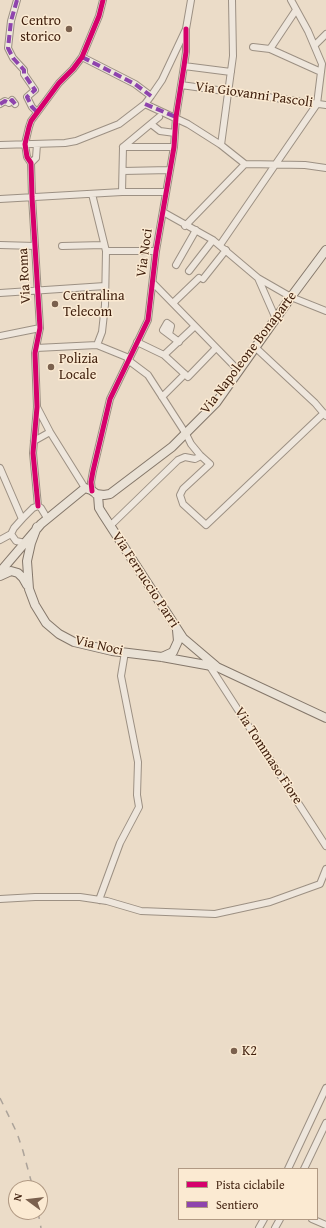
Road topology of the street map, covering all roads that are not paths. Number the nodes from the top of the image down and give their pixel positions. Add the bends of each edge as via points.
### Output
1 (17, 0) edge
2 (103, 0) edge
3 (191, 0) edge
4 (232, 0) edge
5 (291, 0) edge
6 (296, 10) junction
7 (186, 29) junction
8 (326, 34) edge
9 (315, 45) junction
10 (253, 47) dead end
11 (8, 48) junction
12 (0, 49) edge
13 (270, 49) junction
14 (82, 57) junction
15 (324, 62) edge
16 (184, 66) junction
17 (231, 72) junction
18 (321, 72) junction
19 (182, 85) junction
20 (228, 92) junction
21 (151, 96) junction
22 (0, 104) edge
23 (15, 104) dead end
24 (145, 104) junction
25 (317, 104) junction
26 (326, 105) edge
27 (37, 112) junction
28 (159, 116) dead end
29 (176, 117) junction
30 (151, 124) junction
31 (175, 133) junction
32 (0, 144) edge
33 (25, 144) junction
34 (37, 144) junction
35 (221, 145) junction
36 (174, 147) junction
37 (123, 148) junction
38 (31, 163) junction
39 (245, 164) junction
40 (276, 164) junction
41 (326, 168) edge
42 (170, 170) junction
43 (123, 171) junction
44 (122, 192) junction
45 (166, 192) junction
46 (92, 194) junction
47 (32, 197) junction
48 (0, 199) edge
49 (163, 212) junction
50 (185, 226) junction
51 (196, 230) junction
52 (213, 240) junction
53 (0, 245) edge
54 (220, 245) junction
55 (35, 246) junction
56 (62, 246) dead end
57 (105, 248) junction
58 (226, 250) junction
59 (326, 250) edge
60 (156, 251) junction
61 (176, 265) dead end
62 (189, 271) dead end
63 (258, 278) junction
64 (153, 283) junction
65 (105, 286) junction
66 (38, 290) junction
67 (0, 293) edge
68 (291, 297) junction
69 (173, 303) junction
70 (326, 310) edge
71 (276, 319) junction
72 (195, 326) junction
73 (40, 328) junction
74 (169, 334) dead end
75 (0, 336) edge
76 (137, 342) junction
77 (179, 342) junction
78 (97, 345) junction
79 (36, 348) junction
80 (216, 348) junction
81 (256, 348) junction
82 (164, 354) junction
83 (129, 359) junction
84 (239, 371) junction
85 (186, 376) junction
86 (162, 397) junction
87 (37, 407) junction
88 (325, 415) edge
89 (50, 432) junction
90 (186, 434) junction
91 (34, 441) junction
92 (201, 456) junction
93 (0, 468) edge
94 (91, 491) junction
95 (110, 494) junction
96 (38, 506) junction
97 (102, 513) junction
98 (47, 518) junction
99 (22, 519) junction
100 (110, 526) junction
101 (37, 528) junction
102 (11, 534) junction
103 (0, 540) edge
104 (25, 543) junction
105 (0, 572) edge
106 (0, 576) edge
107 (29, 589) junction
108 (176, 627) junction
109 (125, 652) junction
110 (162, 657) junction
111 (213, 666) junction
112 (326, 718) edge
113 (326, 846) edge
114 (326, 869) edge
115 (0, 899) edge
116 (99, 900) junction
117 (326, 1088) edge
118 (326, 1123) edge
119 (288, 1168) edge
120 (304, 1168) edge
121 (314, 1220) edge
122 (326, 1225) edge

1 - 11 street via 10,21
2 - 14 street
3 - 7 street
4 - 17 street
5 - 6 street
6 - 9 street
6 - 13 street
7 - 16 street, Via Noci
7 - 21 street
8 - 9 street
9 - 15 street
10 - 13 street
11 - 12 street
11 - 27 street via 35,90 27,97
13 - 18 street
14 - 21 street via 135,84
14 - 27 street
15 - 18 street
16 - 17 street
16 - 19 street, Via Noci
17 - 20 street
18 - 25 street
19 - 20 street, Via Giovanni Pascoli
19 - 29 street, Via Noci
20 - 25 street, Via Giovanni Pascoli
20 - 35 street
21 - 24 street
22 - 23 street via 12,100
24 - 29 street
24 - 34 street via 119,124 76,141
25 - 26 street, Via Giovanni Pascoli
25 - 40 street
27 - 33 street via 28,127
28 - 30 street
29 - 31 street, Via Noci
29 - 35 street
30 - 31 street via 160,131
30 - 37 street
31 - 36 street, Via Noci
32 - 33 street
33 - 34 street
33 - 38 street, Via Roma via 27,157
34 - 38 street via 36,158
35 - 39 street
36 - 37 street
36 - 42 street, Via Noci
37 - 43 street
38 - 47 street, Via Roma
39 - 40 street
39 - 50 street
40 - 41 street
40 - 54 street
42 - 43 street
42 - 45 street, Via Noci
43 - 44 street
44 - 45 street
44 - 46 street
45 - 49 street, Via Noci
46 - 47 street
46 - 57 street
47 - 48 street
47 - 55 street, Via Roma
49 - 50 street
49 - 60 street, Via Noci
50 - 51 street
51 - 52 street
51 - 61 street
52 - 54 street
52 - 62 street
53 - 55 street
54 - 58 street
55 - 66 street, Via Roma
56 - 57 street
57 - 60 street
57 - 65 street
58 - 63 street
58 - 69 street via 201,279
59 - 68 main road, Via Napoleone Bonaparte
60 - 64 street, Via Noci
63 - 68 street
63 - 71 street
64 - 69 street
64 - 76 street, Via Noci via 148,320
65 - 66 street
65 - 78 street via 102,332
66 - 67 street
66 - 73 street, Via Roma
68 - 70 street
68 - 71 main road, Via Napoleone Bonaparte
69 - 72 street
71 - 81 main road, Via Napoleone Bonaparte
72 - 77 street
72 - 80 street
73 - 75 street
73 - 79 street, Via Roma
74 - 77 street
76 - 82 street
76 - 83 street, Via Noci
77 - 82 street
78 - 79 street
78 - 83 street
79 - 87 street, Via Roma
80 - 84 street
80 - 85 street
81 - 84 main road, Via Napoleone Bonaparte
81 - 88 street
82 - 85 street
83 - 86 street via 148,375
83 - 94 street, Via Noci via 110,399 93,471
84 - 90 main road, Via Napoleone Bonaparte via 216,403
85 - 86 street
86 - 90 street
87 - 89 street
87 - 91 street, Via Roma
88 - 92 street via 206,525 183,504 180,496 183,489 210,464
89 - 91 street
89 - 94 street
90 - 92 street
90 - 95 main road, Via Napoleone Bonaparte
91 - 96 street, Via Roma
92 - 100 street via 178,460
93 - 99 street
94 - 95 main road
94 - 97 main road, Via Ferruccio Parri via 98,497
94 - 98 main road
95 - 97 main road, Via Napoleone Bonaparte
96 - 98 street
96 - 99 street
97 - 100 main road, Via Ferruccio Parri
98 - 101 main road
99 - 102 street
100 - 108 main road, Via Ferruccio Parri
101 - 104 main road
101 - 107 main road, Via Noci via 27,561
102 - 103 street
102 - 104 street via 16,541
104 - 105 main road
106 - 107 main road via 11,571 18,573
107 - 109 main road, Via Noci via 46,623 59,634 74,642
108 - 110 main road via 178,635 173,652
108 - 111 main road, Via Ferruccio Parri via 188,643
109 - 110 main road, Via Noci
109 - 116 street via 121,676 138,762 139,807 120,843
110 - 111 main road, Via Noci
111 - 112 main road, Via Noci
111 - 113 street, Via Tommaso Fiore
114 - 116 street via 320,884 270,902 215,914 141,911
115 - 116 street via 80,897
117 - 119 street
118 - 120 street
121 - 122 street

